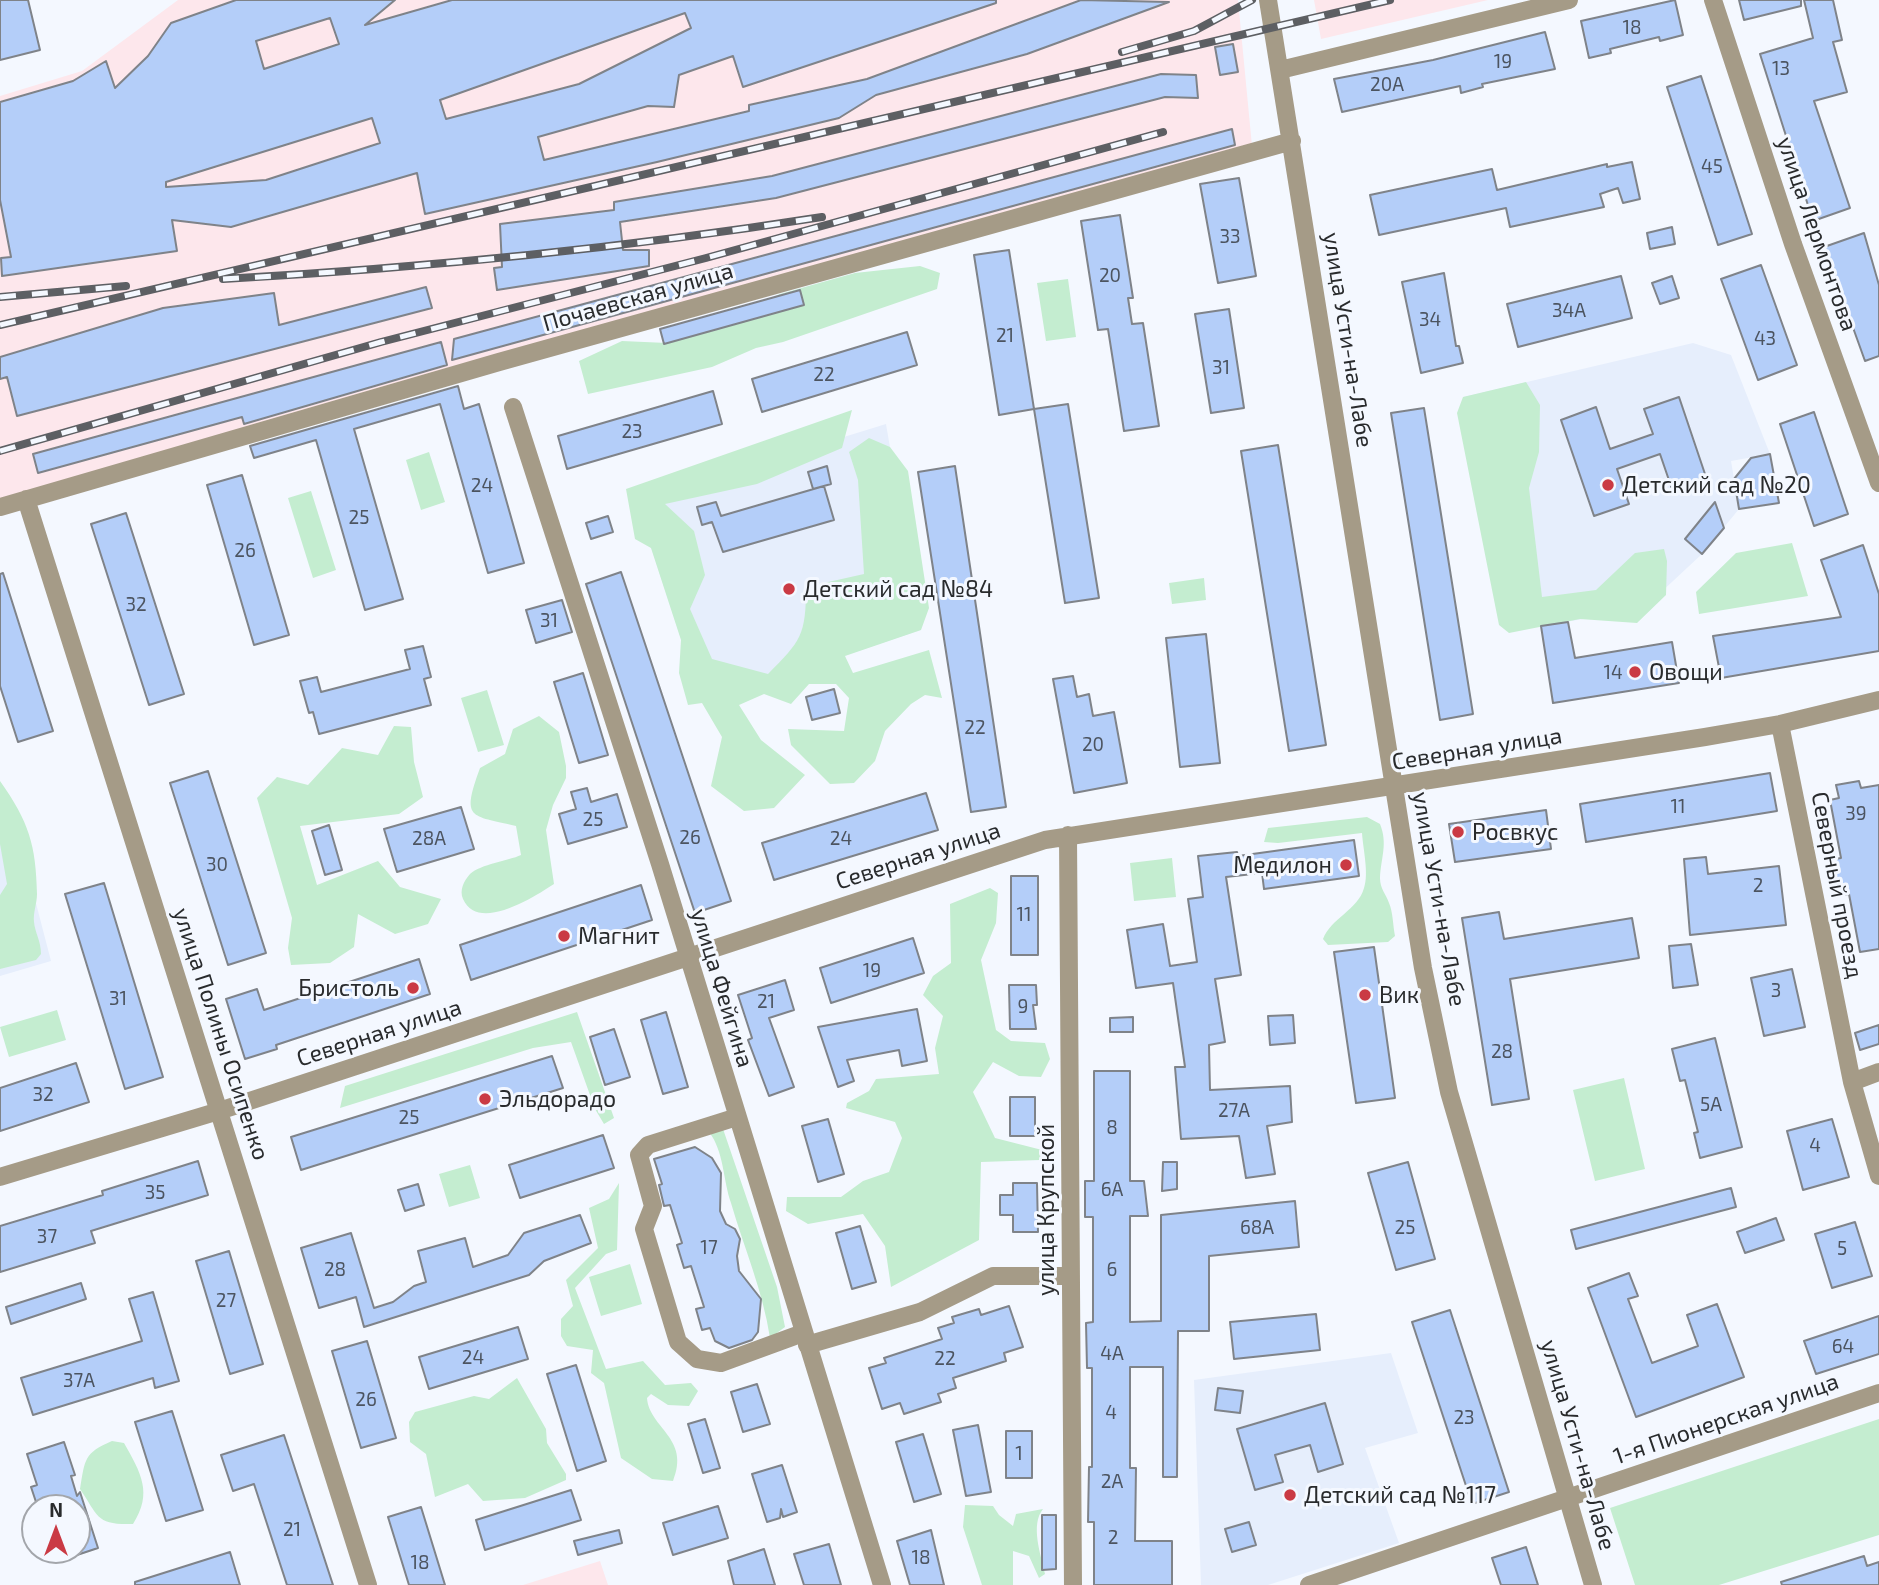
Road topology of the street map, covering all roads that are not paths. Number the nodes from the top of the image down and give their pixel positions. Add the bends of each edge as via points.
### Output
1 (1268, 0) edge
2 (1570, 0) edge
3 (1713, 0) edge
4 (1280, 70) junction
5 (1292, 141) junction
6 (513, 407) dead end
7 (1879, 482) edge
8 (26, 499) junction
9 (0, 507) edge
10 (1879, 700) edge
11 (1780, 724) junction
12 (1395, 787) junction
13 (1068, 835) junction
14 (687, 958) junction
15 (1879, 1072) edge
16 (1852, 1082) junction
17 (219, 1111) junction
18 (737, 1117) junction
19 (1879, 1176) edge
20 (0, 1177) edge
21 (1070, 1276) junction
22 (805, 1339) junction
23 (1879, 1393) edge
24 (1569, 1499) junction
25 (368, 1585) edge
26 (882, 1585) edge
27 (1073, 1585) edge
28 (1310, 1585) edge
29 (1593, 1585) edge

1 - 4 street, улица Усти-на-Лабе
2 - 4 street
3 - 7 street, улица Лермонтова
4 - 5 street, улица Усти-на-Лабе
5 - 8 street, Почаевская улица via 524,354
5 - 12 street, улица Усти-на-Лабе
6 - 14 street, улица Фейгина
8 - 9 street, Почаевская улица
8 - 17 street, улица Полины Осипенко
10 - 11 street, Северная улица
11 - 12 street, Северная улица
11 - 16 street, Северный проезд
12 - 13 street, Северная улица
12 - 24 street, улица Усти-на-Лабе via 1423,968 1449,1092
13 - 14 street, Северная улица
13 - 21 street, улица Крупской
14 - 17 street, Северная улица
14 - 18 street, улица Фейгина
15 - 16 street
16 - 19 street, Северный проезд
17 - 20 street, Северная улица
17 - 25 street, улица Полины Осипенко
18 - 22 street, улица Фейгина
18 - 22 street via 648,1145 639,1155 653,1206 644,1228 678,1342 697,1359 721,1363
21 - 22 street via 993,1276 920,1312
21 - 27 street, улица Крупской
22 - 26 street, улица Фейгина
23 - 24 street, 1-я Пионерская улица
24 - 28 street, 1-я Пионерская улица
24 - 29 street, улица Усти-на-Лабе

